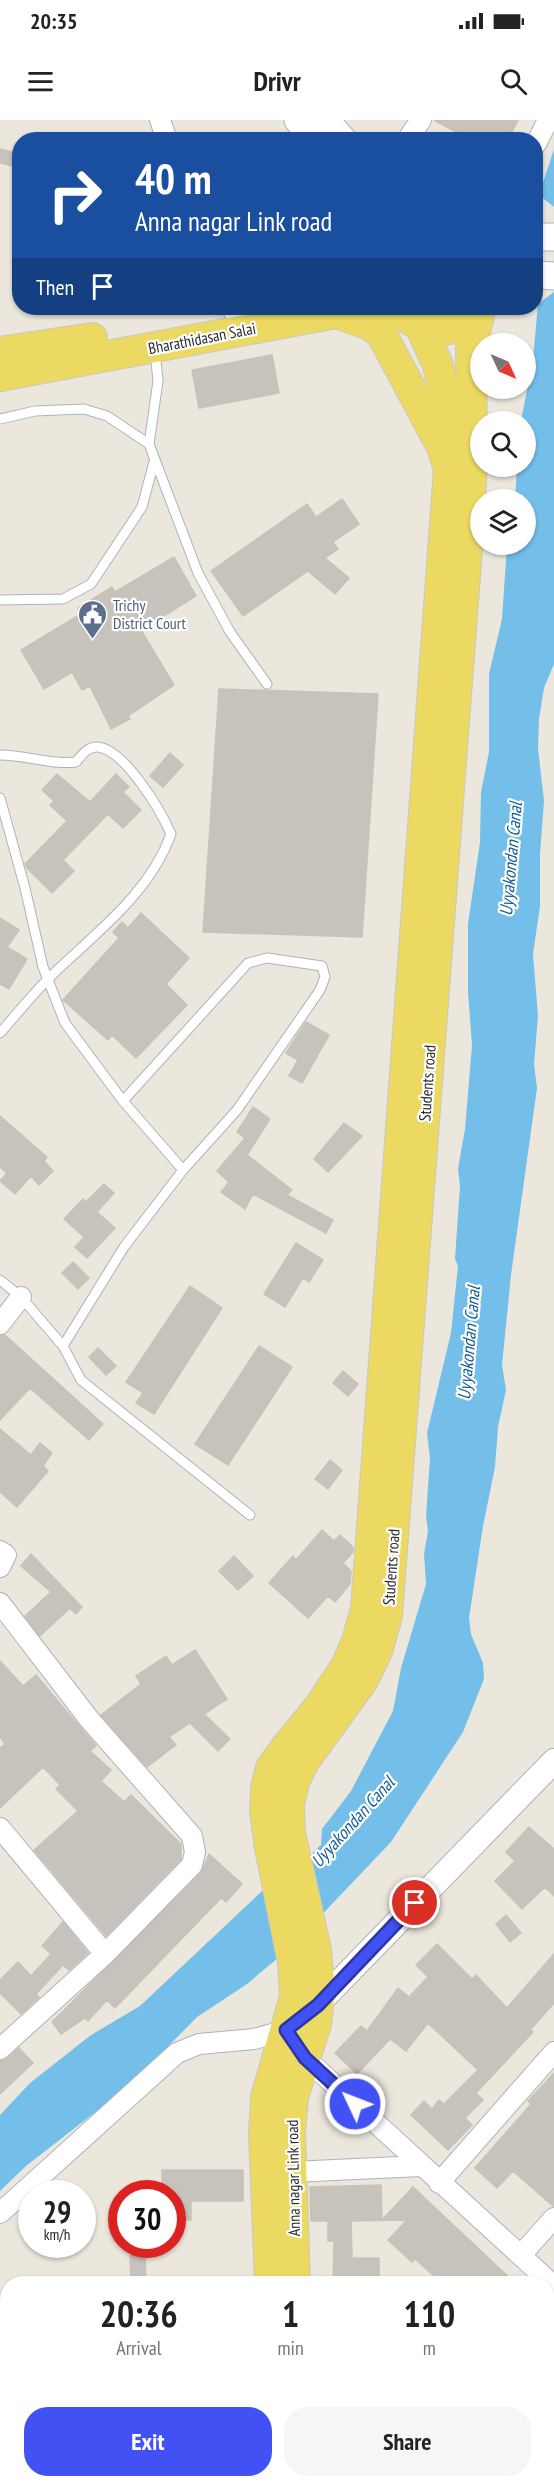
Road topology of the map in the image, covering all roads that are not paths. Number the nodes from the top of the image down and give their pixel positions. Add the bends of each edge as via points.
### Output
1 (298, 120) edge
2 (325, 120) edge
3 (309, 132) edge
4 (336, 132) edge
5 (208, 315) edge
6 (325, 315) edge
7 (342, 315) edge
8 (472, 315) edge
9 (478, 315) edge
10 (408, 317) edge
11 (155, 346) junction
12 (0, 352) edge
13 (0, 376) edge
14 (0, 419) edge
15 (149, 444) junction
16 (154, 460) junction
17 (449, 469) junction
18 (0, 600) edge
19 (267, 684) dead end
20 (0, 755) edge
21 (1, 802) edge
22 (48, 979) junction
23 (0, 1034) edge
24 (123, 1101) junction
25 (183, 1170) junction
26 (0, 1280) edge
27 (21, 1298) junction
28 (0, 1324) edge
29 (63, 1346) junction
30 (250, 1515) dead end
31 (0, 1551) edge
32 (0, 1568) edge
33 (0, 1603) edge
34 (551, 1759) edge
35 (0, 1828) edge
36 (280, 1840) junction
37 (105, 1954) junction
38 (304, 1956) junction
39 (318, 2005) junction
40 (286, 2030) junction
41 (0, 2049) edge
42 (554, 2052) edge
43 (305, 2058) junction
44 (421, 2166) junction
45 (291, 2172) junction
46 (439, 2183) junction
47 (0, 2213) edge
48 (554, 2218) edge
49 (520, 2255) junction
50 (270, 2276) edge
51 (295, 2276) edge
52 (543, 2276) edge

1 - 3 main road
2 - 4 main road
5 - 12 main road, Bharathidasan Salai
6 - 11 main road, Bharathidasan Salai
7 - 17 main road via 370,324 381,333 442,447
8 - 10 main road, Bharathidasan Salai via 461,325 446,330
9 - 36 main road, Students road via 471,347 468,535 387,1616 363,1680 305,1760
10 - 17 main road via 438,365 447,407
11 - 13 main road, Bharathidasan Salai
11 - 15 lane via 158,381
14 - 15 lane via 35,411 84,410 107,416
15 - 16 lane
16 - 18 lane via 142,507 92,584 63,599
16 - 19 lane via 198,573 230,632
17 - 36 main road via 366,1608 345,1668 272,1768 266,1803
20 - 22 lane via 23,755 62,764 76,762 88,749 109,751 138,778 171,834 164,853 129,903
21 - 22 lane
22 - 23 lane
22 - 24 lane via 64,1023
24 - 25 lane
24 - 25 lane via 248,963 267,958 322,966 325,977 320,990 237,1110
25 - 29 lane via 124,1247
26 - 27 lane
27 - 28 street
27 - 29 lane
29 - 30 lane via 81,1380
31 - 32 street via 6,1556
33 - 37 street via 89,1719 192,1836 192,1865
34 - 39 street
35 - 37 street
36 - 38 main road
37 - 41 street
38 - 39 main road, Anna nagar Link road via 320,1991
38 - 40 main road
39 - 40 street
39 - 43 main road, Anna nagar Link road
40 - 43 street
40 - 47 street via 254,2040 199,2044 177,2053
40 - 50 main road via 266,2097
42 - 46 street
43 - 44 street
43 - 45 main road, Anna nagar Link road via 293,2097
44 - 45 street
44 - 46 street
45 - 51 main road, Anna nagar Link road
46 - 49 street
48 - 49 street
49 - 52 street

